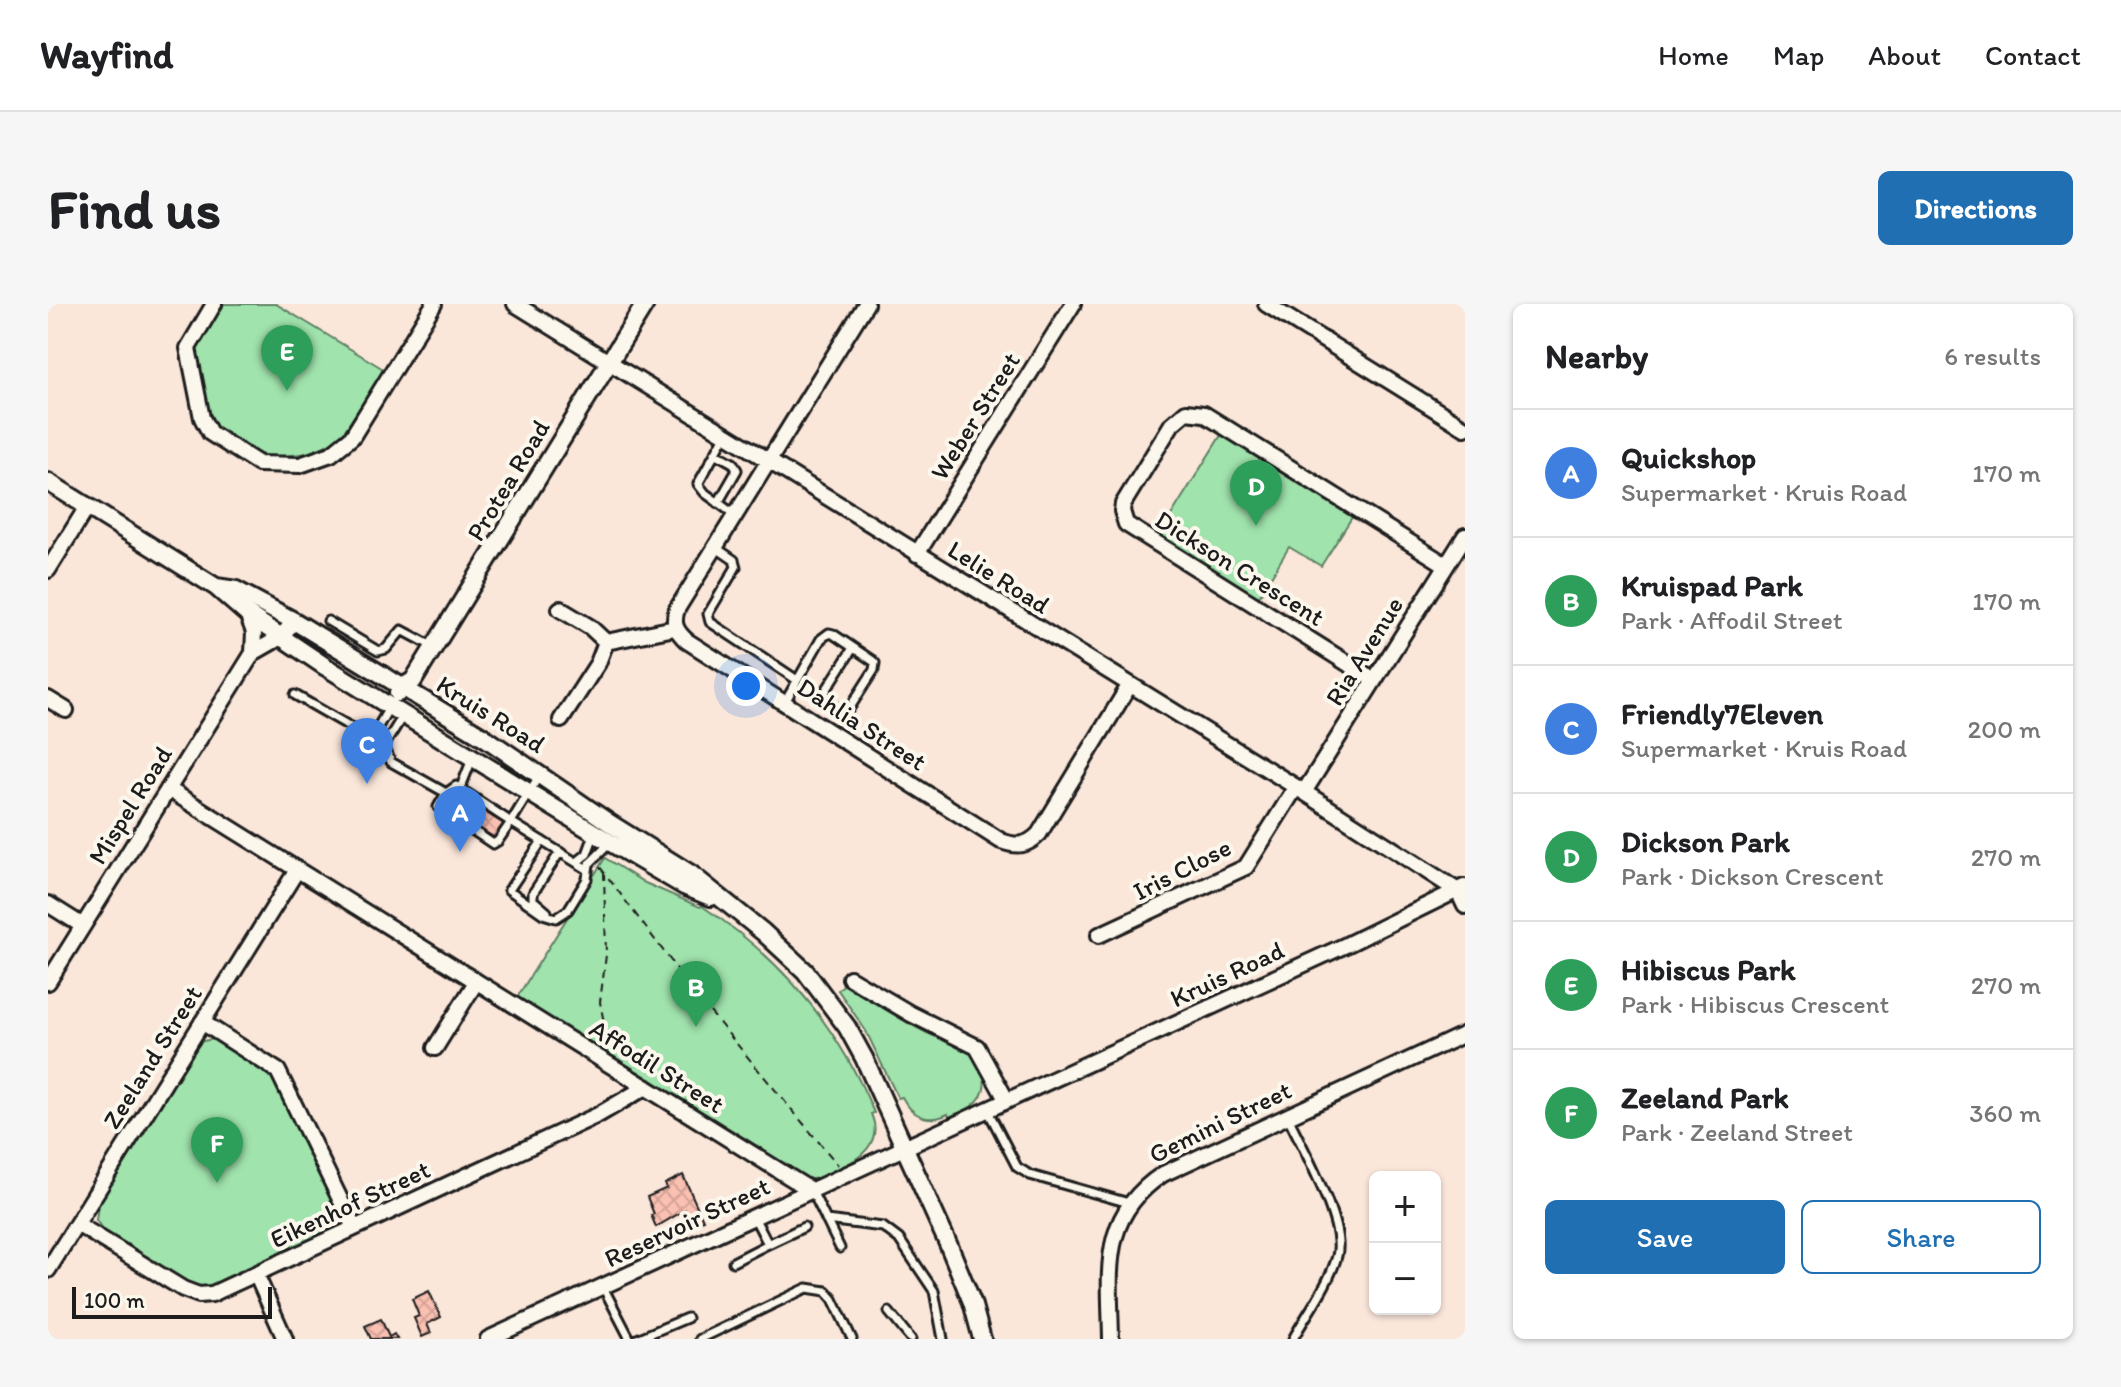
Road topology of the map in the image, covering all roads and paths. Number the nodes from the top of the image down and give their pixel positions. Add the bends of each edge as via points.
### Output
1 (214, 304) edge
2 (434, 304) edge
3 (515, 304) edge
4 (645, 304) edge
5 (866, 304) edge
6 (1073, 304) edge
7 (1266, 304) edge
8 (608, 362) junction
9 (1465, 428) edge
10 (726, 434) junction
11 (715, 453) junction
12 (769, 461) junction
13 (48, 482) edge
14 (718, 503) junction
15 (87, 507) junction
16 (735, 515) junction
17 (1465, 536) edge
18 (715, 547) junction
19 (917, 554) junction
20 (1446, 565) junction
21 (48, 570) edge
22 (216, 587) junction
23 (560, 609) dead end
24 (247, 614) junction
25 (294, 621) junction
26 (328, 621) dead end
27 (675, 628) junction
28 (281, 637) junction
29 (606, 642) junction
30 (434, 647) junction
31 (853, 648) junction
32 (253, 653) junction
33 (797, 680) junction
34 (1374, 680) junction
35 (1129, 686) junction
36 (410, 688) junction
37 (295, 695) dead end
38 (48, 699) edge
39 (785, 702) junction
40 (66, 710) dead end
41 (397, 710) junction
42 (561, 720) dead end
43 (371, 739) junction
44 (384, 746) junction
45 (473, 758) junction
46 (540, 774) junction
47 (461, 787) junction
48 (168, 789) junction
49 (1300, 790) junction
50 (529, 792) junction
51 (446, 793) junction
52 (511, 822) junction
53 (594, 832) junction
54 (542, 841) junction
55 (611, 843) junction
56 (560, 852) junction
57 (593, 858) junction
58 (577, 862) junction
59 (587, 869) junction
60 (297, 870) junction
61 (604, 871) junction
62 (1462, 889) edge
63 (48, 904) edge
64 (727, 904) junction
65 (1465, 906) edge
66 (556, 918) junction
67 (83, 926) junction
68 (1099, 935) dead end
69 (850, 978) dead end
70 (48, 982) edge
71 (476, 982) junction
72 (202, 1022) junction
73 (1465, 1034) edge
74 (435, 1048) dead end
75 (613, 1067) junction
76 (646, 1087) junction
77 (1007, 1101) junction
78 (988, 1110) junction
79 (1287, 1115) junction
80 (905, 1148) junction
81 (846, 1175) junction
82 (812, 1191) junction
83 (1129, 1203) junction
84 (754, 1217) junction
85 (826, 1220) junction
86 (77, 1224) junction
87 (804, 1227) dead end
88 (354, 1228) junction
89 (768, 1244) junction
90 (840, 1248) dead end
91 (733, 1262) dead end
92 (48, 1270) edge
93 (256, 1274) junction
94 (603, 1287) junction
95 (889, 1312) dead end
96 (687, 1318) dead end
97 (285, 1339) edge
98 (488, 1339) edge
99 (630, 1339) edge
100 (637, 1339) edge
101 (700, 1339) edge
102 (852, 1339) edge
103 (911, 1339) edge
104 (943, 1339) edge
105 (982, 1339) edge
106 (1111, 1339) edge
107 (1293, 1339) edge

1 - 2 street via 188,348 202,418 217,439 249,460 270,466 313,462 352,437
3 - 8 street, Lelie Road
4 - 8 street, Protea Road
5 - 12 street
6 - 19 street, Weber Street
7 - 9 street
8 - 10 street, Lelie Road
8 - 30 street, Protea Road
10 - 11 lane
10 - 12 street, Lelie Road
11 - 14 lane via 698,484
11 - 14 lane via 737,470
12 - 16 street
12 - 19 street, Lelie Road
13 - 15 street, Kruis Road
14 - 16 lane
15 - 21 street
15 - 22 street, Kruis Road
16 - 18 street
17 - 20 street, Ria Avenue
18 - 27 street via 677,609
18 - 33 lane via 736,567 708,614 710,622
19 - 35 street, Lelie Road
20 - 34 street, Ria Avenue
20 - 34 street, Dickson Crescent via 1204,414 1186,412 1172,424 1123,504 1126,524
22 - 24 street, Kruis Road
22 - 25 street, Kruis Road via 236,590
23 - 29 street
24 - 28 street, Kruis Road
24 - 32 street via 254,632
25 - 28 street, Mispel Road
25 - 36 street, Kruis Road
26 - 30 lane via 378,651 402,630
27 - 29 street
27 - 39 street, Dahlia Street via 687,641
28 - 32 street, Mispel Road
28 - 41 street, Kruis Road
29 - 42 street
30 - 36 street, Protea Road
31 - 31 lane via 875,667 851,706 842,710 827,700 825,692
31 - 33 lane via 833,634 825,635
32 - 48 street, Mispel Road
33 - 39 lane
34 - 49 street, Ria Avenue
35 - 39 street, Dahlia Street via 1039,834 1022,845 1001,841
35 - 49 street, Lelie Road
36 - 41 street, Protea Road
36 - 46 street, Kruis Road
37 - 43 lane
38 - 40 street
41 - 43 lane
41 - 44 lane
41 - 45 street, Kruis Road
43 - 44 lane
44 - 51 lane via 391,762
45 - 47 lane
45 - 50 street, Kruis Road
46 - 50 lane
46 - 64 street, Kruis Road via 691,874
47 - 51 lane
47 - 52 lane
48 - 60 street, Affodil Street
48 - 67 street, Mispel Road
49 - 62 street, Lelie Road
49 - 68 street, Iris Close via 1246,867
50 - 52 lane
50 - 53 street, Kruis Road
51 - 52 lane via 439,809 490,843 498,841
52 - 54 lane
53 - 55 street, Kruis Road
53 - 58 lane via 587,854
54 - 56 lane
54 - 66 lane via 509,889
55 - 57 lane
55 - 64 street, Kruis Road via 684,886
56 - 58 lane
56 - 66 lane via 532,896
57 - 59 lane
57 - 61 path
58 - 59 lane
59 - 66 lane via 568,910
60 - 71 street, Affodil Street
60 - 72 street, Zeeland Street
61 - 75 path via 606,955 600,1002
61 - 81 path via 705,1006
62 - 65 street
62 - 77 street, Kruis Road
63 - 67 street
64 - 80 street, Kruis Road via 805,971 829,1001 860,1050
67 - 70 street, Mispel Road
69 - 77 street via 977,1047
71 - 74 street
71 - 75 street, Affodil Street
72 - 86 street, Zeeland Street
72 - 88 street via 278,1071
73 - 79 street, Gemini Street
75 - 76 street, Affodil Street
76 - 82 street, Affodil Street
76 - 88 street, Eikenhof Street via 598,1115
77 - 78 street, Kruis Road
78 - 80 street, Kruis Road
78 - 83 lane via 1017,1167
79 - 83 street, Gemini Street via 1163,1174
79 - 107 lane via 1334,1219 1339,1244 1332,1270
80 - 81 street, Reservoir Street
80 - 105 street, Kruis Road via 972,1302
81 - 82 street, Reservoir Street
82 - 84 street, Reservoir Street
82 - 85 lane
83 - 106 street, Gemini Street via 1115,1229 1109,1260
84 - 89 lane
84 - 94 street, Reservoir Street
85 - 90 lane
85 - 104 lane via 883,1227 899,1239 934,1291
86 - 92 street, Zeeland Street
86 - 93 street, Eikenhof Street via 190,1293 212,1294
87 - 89 lane
88 - 93 street, Eikenhof Street
89 - 91 lane
93 - 97 street
94 - 98 street, Reservoir Street
94 - 99 lane
95 - 103 lane
96 - 100 lane
101 - 102 lane via 807,1288 826,1291

